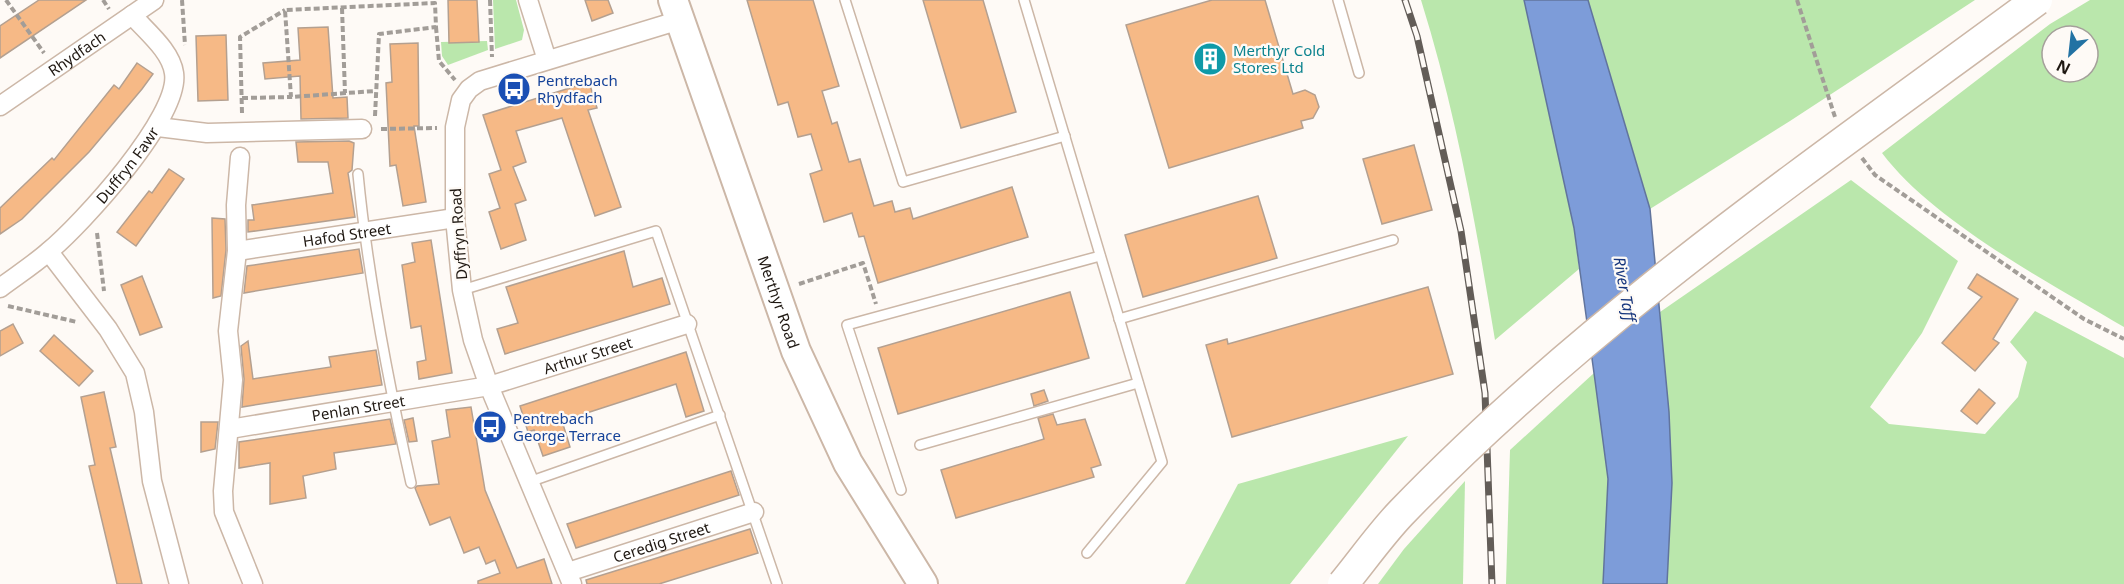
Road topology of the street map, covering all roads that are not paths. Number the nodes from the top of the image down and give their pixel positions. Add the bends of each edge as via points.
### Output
1 (154, 0) edge
2 (528, 0) edge
3 (845, 0) edge
4 (1024, 0) edge
5 (1338, 0) edge
6 (2037, 0) edge
7 (676, 10) edge
8 (132, 15) junction
9 (547, 60) junction
10 (1359, 73) dead end
11 (0, 106) edge
12 (158, 127) junction
13 (368, 129) road end
14 (1065, 136) junction
15 (240, 157) dead end
16 (358, 174) dead end
17 (455, 218) junction
18 (364, 233) junction
19 (1393, 240) dead end
20 (237, 251) junction
21 (49, 252) junction
22 (1100, 255) junction
23 (0, 288) edge
24 (462, 290) junction
25 (1119, 319) junction
26 (687, 324) junction
27 (1138, 383) junction
28 (489, 386) junction
29 (393, 403) junction
30 (720, 416) junction
31 (230, 429) junction
32 (920, 445) dead end
33 (529, 482) junction
34 (411, 483) dead end
35 (901, 490) dead end
36 (754, 512) junction
37 (1087, 553) dead end
38 (570, 578) edge
39 (179, 584) edge
40 (253, 584) edge
41 (777, 584) edge
42 (923, 584) edge
43 (1343, 584) edge

1 - 8 street, Rhydfach
2 - 9 street
3 - 14 lane via 903,182
4 - 14 lane
5 - 10 lane
6 - 43 highway, bridge via 1689,258 1574,353 1475,441 1400,515
7 - 9 street
7 - 42 main road, Merthyr Road via 796,351 848,463
8 - 11 street, Rhydfach
8 - 12 street, Duffryn Fawr via 171,60 175,76 174,92
9 - 17 street, Dyffryn Road via 480,81 462,100 455,127
12 - 13 street via 207,133
12 - 21 street, Duffryn Fawr
14 - 22 lane
15 - 20 street
16 - 18 lane
17 - 18 street, Hafod Street
17 - 24 street, Dyffryn Road
18 - 20 street, Hafod Street
18 - 29 lane
19 - 25 lane
20 - 31 street via 228,331 233,381
21 - 23 street, Duffryn Fawr
21 - 39 street via 108,329 135,374 152,481
22 - 25 lane
22 - 35 lane via 847,325
24 - 26 lane via 656,231
24 - 28 street, Dyffryn Road
25 - 27 lane
26 - 28 street, Arthur Street
26 - 30 lane
27 - 32 lane
27 - 37 lane via 1162,462
28 - 29 street, Penlan Street
28 - 33 street, Dyffryn Road
29 - 31 street, Penlan Street
29 - 34 lane
30 - 33 lane
30 - 36 lane
31 - 40 street via 224,512
33 - 38 street, Dyffryn Road
36 - 38 street, Ceredig Street
36 - 41 lane

